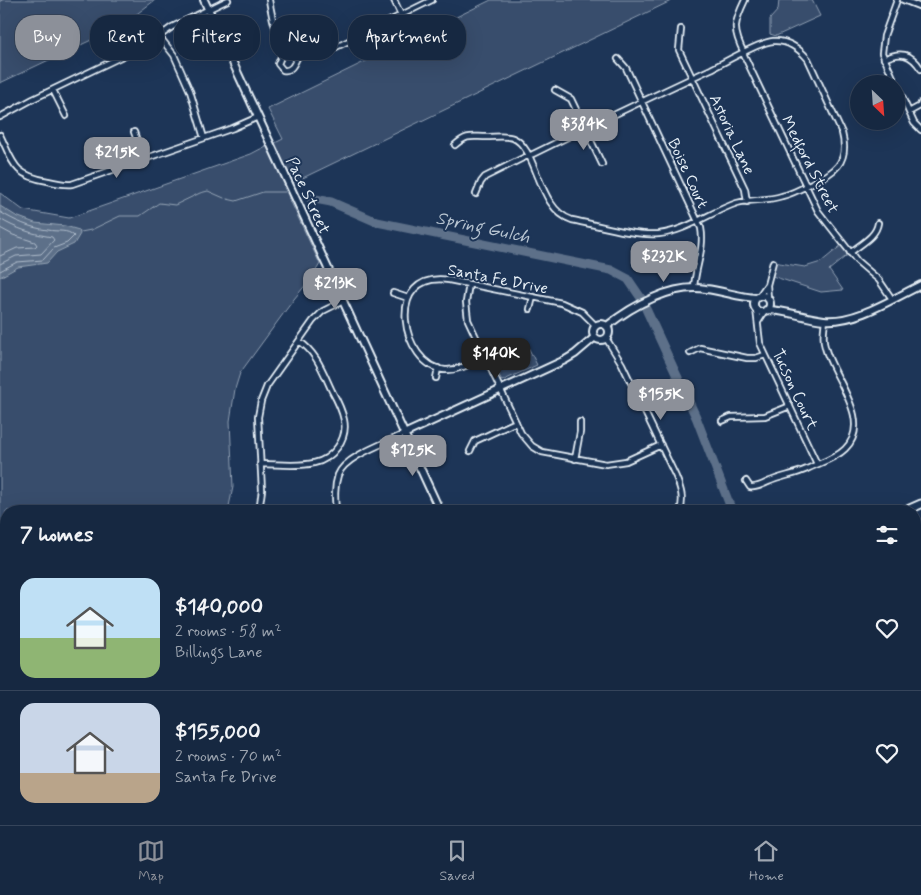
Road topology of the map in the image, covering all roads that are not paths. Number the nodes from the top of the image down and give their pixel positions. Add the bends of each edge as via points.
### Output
1 (204, 0) edge
2 (228, 0) edge
3 (269, 0) edge
4 (394, 0) edge
5 (432, 0) edge
6 (745, 0) edge
7 (897, 0) edge
8 (903, 0) edge
9 (921, 7) edge
10 (208, 9) junction
11 (272, 15) edge
12 (401, 15) joint
13 (681, 29) dead end
14 (164, 33) edge
15 (164, 41) edge
16 (743, 53) junction
17 (884, 58) junction
18 (618, 59) dead end
19 (115, 60) edge
20 (280, 60) edge
21 (296, 60) edge
22 (921, 69) edge
23 (892, 75) edge
24 (692, 78) junction
25 (53, 90) junction
26 (555, 90) dead end
27 (642, 102) junction
28 (905, 103) edge
29 (921, 103) edge
30 (909, 112) junction
31 (66, 116) dead end
32 (258, 117) junction
33 (0, 118) edge
34 (585, 129) junction
35 (921, 130) edge
36 (134, 132) dead end
37 (0, 135) edge
38 (204, 138) junction
39 (455, 145) dead end
40 (528, 156) junction
41 (144, 160) junction
42 (602, 164) dead end
43 (806, 186) junction
44 (476, 194) dead end
45 (747, 202) junction
46 (698, 221) junction
47 (878, 223) dead end
48 (850, 253) junction
49 (774, 262) dead end
50 (469, 284) junction
51 (767, 284) junction
52 (921, 285) edge
53 (694, 288) junction
54 (394, 293) dead end
55 (533, 296) junction
56 (734, 296) junction
57 (757, 297) junction
58 (408, 298) junction
59 (892, 299) junction
60 (343, 300) junction
61 (769, 300) junction
62 (530, 308) dead end
63 (755, 308) junction
64 (766, 311) junction
65 (786, 311) junction
66 (825, 320) junction
67 (757, 323) junction
68 (596, 326) junction
69 (607, 326) junction
70 (595, 337) junction
71 (606, 338) junction
72 (299, 341) junction
73 (690, 353) dead end
74 (765, 355) junction
75 (485, 356) junction
76 (438, 368) junction
77 (436, 378) dead end
78 (501, 390) junction
79 (790, 406) junction
80 (722, 421) dead end
81 (516, 422) junction
82 (580, 422) dead end
83 (404, 434) junction
84 (661, 445) junction
85 (470, 451) dead end
86 (576, 459) junction
87 (260, 464) junction
88 (817, 464) junction
89 (746, 481) dead end
90 (260, 505) edge
91 (336, 505) edge
92 (437, 505) edge
93 (681, 505) edge

1 - 10 street, Pace Street
2 - 10 street
3 - 11 street
4 - 12 street
5 - 12 street
6 - 16 street, Medford Street via 738,13 735,31
7 - 17 street via 884,36
8 - 9 street
10 - 14 street
10 - 32 street, Pace Street
13 - 24 street, Astoria Lane via 679,50
15 - 38 street via 174,55 190,91
16 - 24 street
16 - 43 street, Medford Street
16 - 43 street via 769,42 782,41 801,51 811,66 842,133 844,147 837,168
17 - 22 street via 895,53 906,55
17 - 23 street
18 - 27 street, Boise Court via 626,68
19 - 25 street
20 - 21 street via 278,64 283,70 291,69
24 - 27 street
24 - 45 street, Astoria Lane via 745,188
25 - 31 street
25 - 33 street
26 - 34 street via 571,99
27 - 34 street
27 - 46 street, Boise Court
28 - 30 street
29 - 30 street
30 - 35 street
32 - 38 street
32 - 60 street, Pace Street
34 - 40 street
34 - 42 street
36 - 41 street
37 - 41 street via 22,173 62,184 75,184
38 - 41 street
39 - 40 street via 464,137 506,137 519,142
40 - 44 street via 485,177
40 - 46 street via 553,206 568,218 649,234 670,232
43 - 45 street via 783,196
43 - 48 street, Medford Street via 818,211
45 - 46 street
46 - 53 street, Boise Court via 703,237
47 - 48 street via 873,234
48 - 59 street, Medford Street via 879,280
49 - 51 street
50 - 55 street, Santa Fe Drive
50 - 58 street, Santa Fe Drive via 431,280
50 - 75 street via 466,311
51 - 57 street
51 - 61 street
52 - 59 street
53 - 56 street
53 - 69 street via 676,290 654,299
54 - 58 street
55 - 62 street
55 - 68 street, Santa Fe Drive via 572,306
56 - 57 street
56 - 63 street
57 - 61 street via 764,296
57 - 63 street
58 - 76 street via 404,316 408,332 422,357
59 - 66 street via 853,317
60 - 72 street via 323,311
60 - 83 street, Pace Street
61 - 64 street
61 - 65 street
63 - 64 street via 760,312
63 - 67 street, Tucson Court
64 - 65 street
64 - 67 street
65 - 66 street
66 - 88 street via 824,346 853,411 855,423 854,435 845,449
67 - 74 street, Tucson Court
68 - 69 street
68 - 70 street
69 - 71 street via 609,333
70 - 71 street via 599,340
70 - 78 street via 565,360
71 - 84 street
72 - 87 street via 267,386 261,401 257,428
72 - 87 street via 318,361 344,418 344,432 328,458 308,464
73 - 74 street via 700,348 754,359
74 - 79 street, Tucson Court
75 - 76 street via 456,369
75 - 78 street
76 - 77 street
78 - 81 street
78 - 83 street
79 - 80 street via 766,416 731,417
79 - 88 street, Tucson Court
81 - 85 street via 475,441
81 - 86 street via 526,440 536,449
82 - 86 street
83 - 91 street via 357,456 342,468 336,482
83 - 92 street, Pace Street
84 - 86 street via 613,464
84 - 93 street via 681,488
87 - 90 street
88 - 89 street via 755,488

